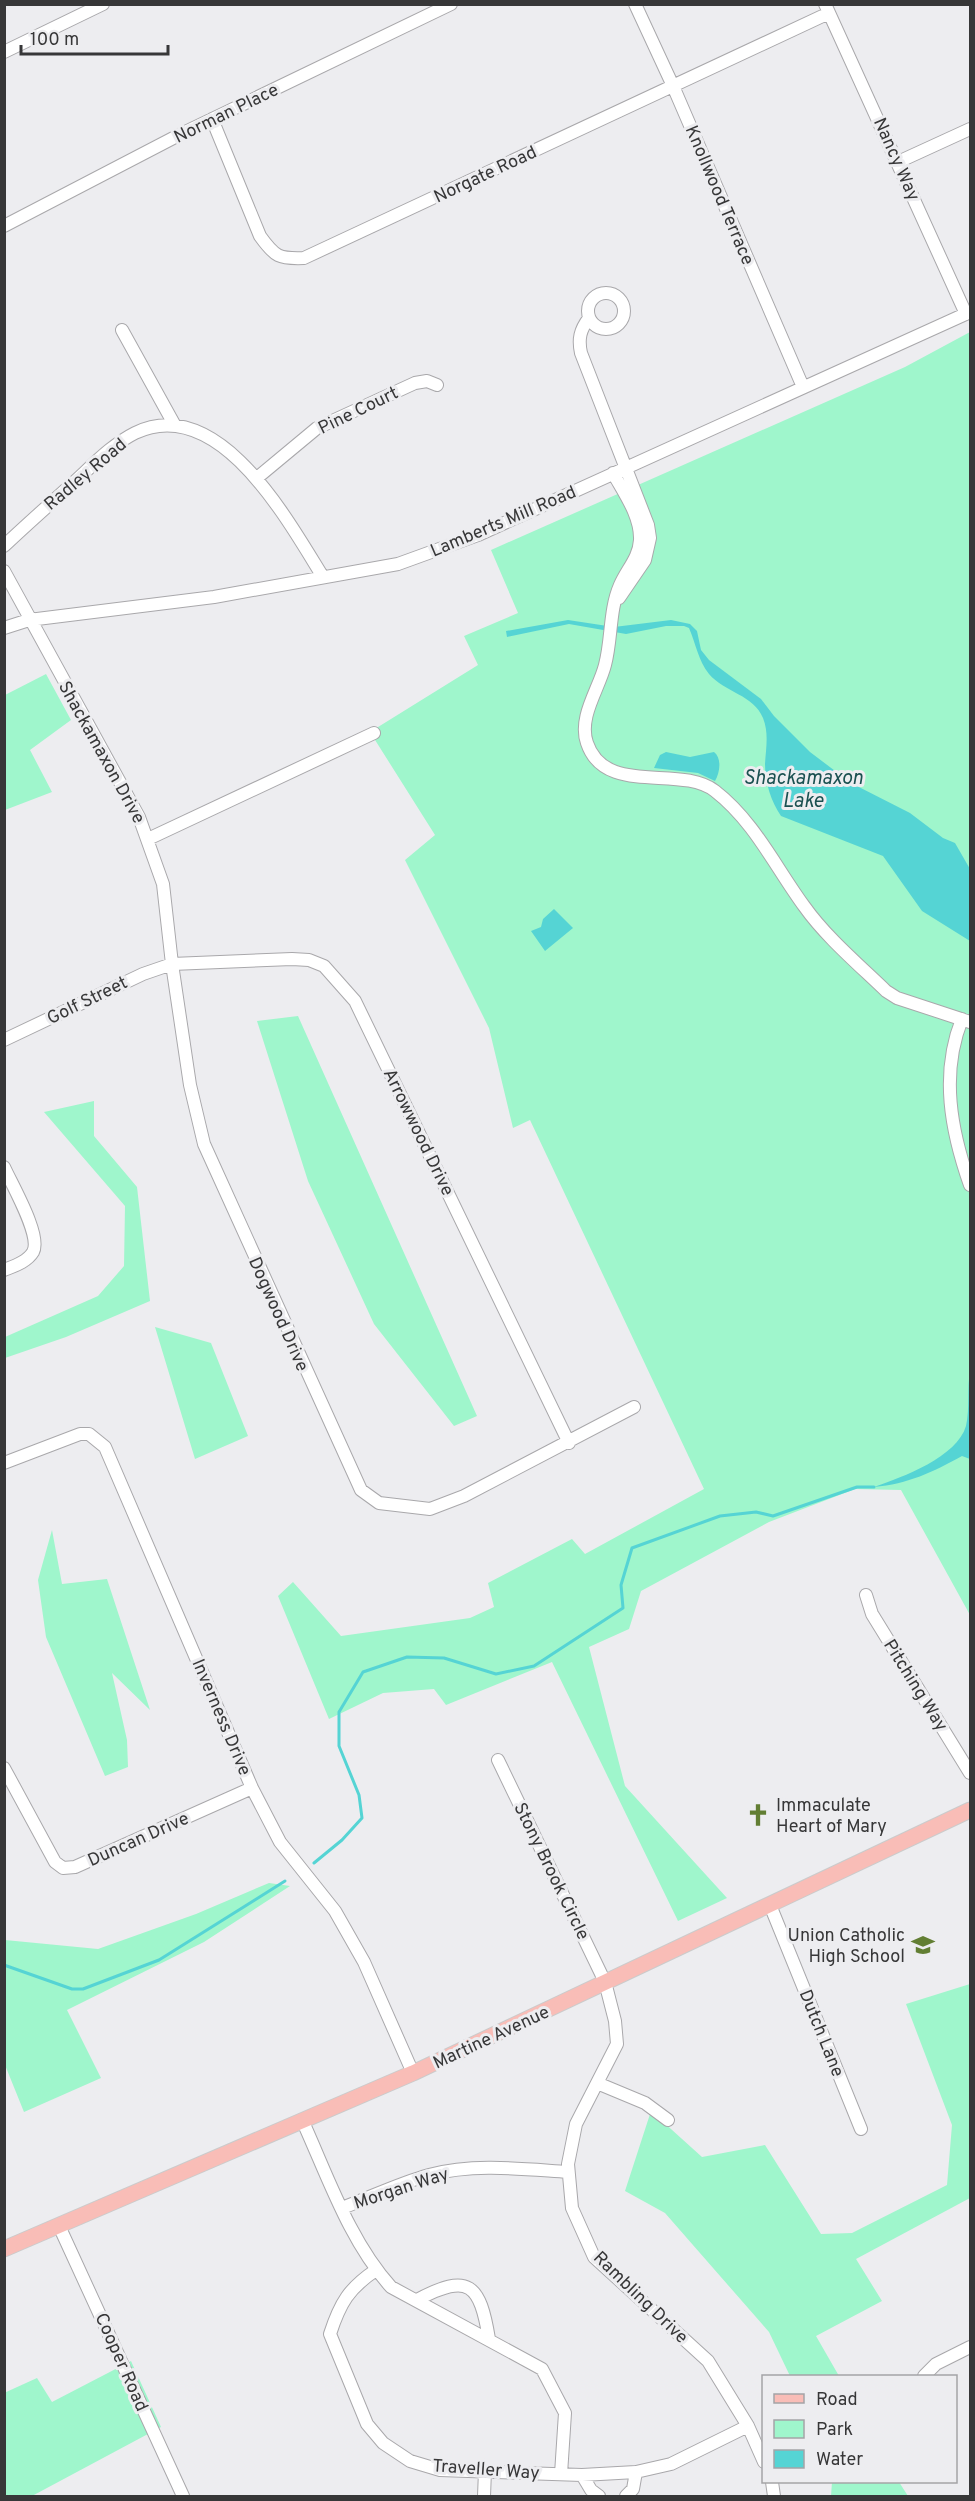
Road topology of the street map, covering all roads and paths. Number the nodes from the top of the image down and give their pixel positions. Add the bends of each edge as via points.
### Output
1 (103, 4) edge
2 (451, 4) edge
3 (635, 4) edge
4 (827, 9) edge
5 (4, 52) edge
6 (674, 86) junction
7 (212, 119) junction
8 (970, 129) edge
9 (898, 162) junction
10 (4, 226) edge
11 (968, 313) edge
12 (589, 318) dead end
13 (122, 330) dead end
14 (437, 385) dead end
15 (803, 387) junction
16 (174, 424) junction
17 (619, 471) junction
18 (258, 477) junction
19 (4, 546) edge
20 (4, 571) edge
21 (323, 577) junction
22 (30, 620) junction
23 (4, 628) edge
24 (374, 733) dead end
25 (148, 839) junction
26 (172, 964) junction
27 (966, 1020) edge
28 (4, 1040) edge
29 (4, 1167) edge
30 (970, 1181) edge
31 (4, 1270) edge
32 (633, 1407) dead end
33 (569, 1443) junction
34 (4, 1463) edge
35 (866, 1595) dead end
36 (498, 1760) dead end
37 (4, 1768) edge
38 (970, 1773) edge
39 (252, 1788) junction
40 (970, 1810) edge
41 (770, 1905) junction
42 (605, 1983) junction
43 (413, 2073) junction
44 (597, 2083) junction
45 (668, 2120) dead end
46 (303, 2122) junction
47 (861, 2128) dead end
48 (568, 2172) junction
49 (342, 2208) junction
50 (60, 2228) junction
51 (4, 2249) edge
52 (376, 2270) junction
53 (417, 2300) junction
54 (489, 2339) junction
55 (970, 2347) edge
56 (925, 2375) edge
57 (748, 2426) junction
58 (762, 2458) edge
59 (485, 2471) junction
60 (636, 2472) junction
61 (561, 2474) junction
62 (582, 2475) junction
63 (183, 2496) edge
64 (484, 2496) edge
65 (599, 2496) edge
66 (626, 2496) edge

1 - 5 street
2 - 7 street, Norman Place
3 - 6 street, Knollwood Terrace
4 - 6 street, Norgate Road
4 - 9 street, Nancy Way
6 - 7 street, Norgate Road via 304,258 284,259 271,252 260,236
6 - 15 street, Knollwood Terrace
7 - 10 street, Norman Place
8 - 9 street
9 - 11 street, Nancy Way
11 - 15 street, Lamberts Mill Road
12 - 17 street via 578,342
13 - 16 street
14 - 18 street, Pine Court via 427,381 416,383 317,428
15 - 17 street, Lamberts Mill Road
16 - 18 street via 230,452
16 - 19 street, Radley Road via 136,433 100,458
17 - 21 street, Lamberts Mill Road via 478,535 398,564
17 - 27 street via 646,516 650,538 645,560 613,606 606,663 585,722 586,741 596,759 613,771 695,782 716,792 751,829 804,907 885,991
18 - 21 street
20 - 22 street, Shackamaxon Drive
21 - 22 street, Lamberts Mill Road via 214,597
22 - 23 street, Lamberts Mill Road
22 - 25 street, Shackamaxon Drive
24 - 25 street, Shackamaxon Drive
25 - 26 street, Dogwood Drive via 163,884
26 - 28 street, Golf Street
26 - 33 street, Arrowwood Drive via 309,960 324,966 345,986
26 - 33 street, Dogwood Drive via 195,1116 204,1144 361,1490 380,1503 430,1509 453,1502
27 - 30 street via 951,1052 948,1089
29 - 31 street via 35,1237 30,1256
32 - 33 street, Dogwood Drive
34 - 39 street, Inverness Drive via 80,1434 89,1434 105,1447
35 - 38 street, Pitching Way via 872,1614
36 - 42 street, Stony Brook Circle
37 - 39 street, Duncan Drive via 63,1868 75,1867
39 - 43 street, Inverness Drive via 280,1842 335,1911 364,1962
40 - 41 main road, Martine Avenue
41 - 42 main road, Martine Avenue
41 - 47 street, Dutch Lane
42 - 43 main road, Martine Avenue
42 - 44 street, Rambling Drive via 617,2044
43 - 46 main road, Martine Avenue
44 - 45 street via 645,2103
44 - 48 street, Rambling Drive via 576,2124
46 - 49 street
46 - 50 main road, Martine Avenue
48 - 49 street, Morgan Way via 497,2167 450,2171
48 - 57 street, Rambling Drive via 572,2208 594,2257 708,2361
49 - 52 street
50 - 51 main road, Martine Avenue
50 - 63 street, Cooper Road
52 - 53 street via 391,2287
52 - 59 street, Traveller Way via 355,2284 338,2308 330,2334 367,2424 383,2443 410,2461 440,2470
53 - 54 street
53 - 54 street via 442,2286 460,2284 470,2289 484,2308
54 - 61 street via 542,2369 565,2413
55 - 56 street via 936,2364
57 - 58 street, Rambling Drive
57 - 60 street, Traveller Way via 671,2464
59 - 61 street, Traveller Way
59 - 64 street
60 - 62 street, Traveller Way
60 - 66 street via 633,2489
61 - 62 street, Traveller Way
62 - 65 street

